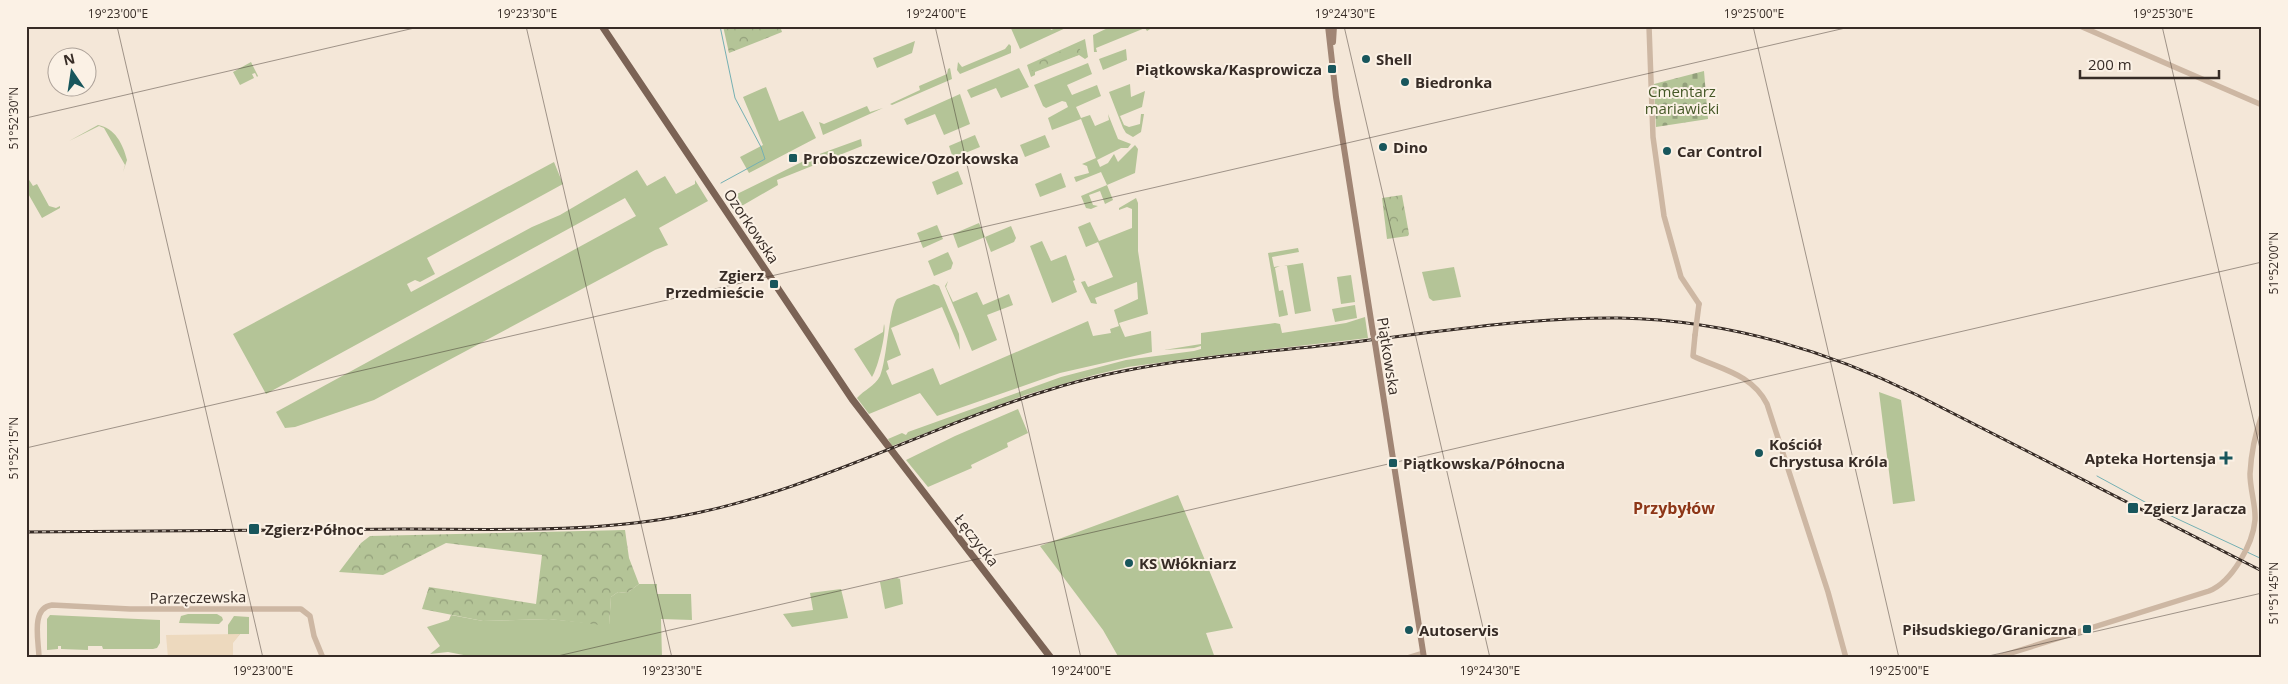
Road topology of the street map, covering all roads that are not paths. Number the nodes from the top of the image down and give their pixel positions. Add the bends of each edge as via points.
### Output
1 (602, 26) edge
2 (1328, 26) edge
3 (1334, 26) edge
4 (1649, 26) edge
5 (2080, 26) edge
6 (1332, 59) junction
7 (2262, 105) edge
8 (2262, 414) edge
9 (881, 440) joint
10 (2258, 520) edge
11 (1424, 655) edge
12 (39, 658) edge
13 (323, 658) edge
14 (1051, 658) edge
15 (1407, 658) edge
16 (1846, 658) edge
17 (1995, 658) edge

1 - 9 main road, Ozorkowska
2 - 6 main road, Piątkowska
3 - 6 main road, Piątkowska
4 - 16 street, bridge via 1657,174 1670,243 1681,277 1698,302 1692,356 1745,378 1759,391 1766,404 1828,592
5 - 7 street
6 - 11 main road, Piątkowska, bridge
8 - 10 street via 2250,472
9 - 14 main road, Łęczycka
10 - 17 street via 2230,576 2215,588
11 - 15 street
12 - 13 street, Parzęczewska via 38,615 41,609 52,605 136,610 298,608 310,616

